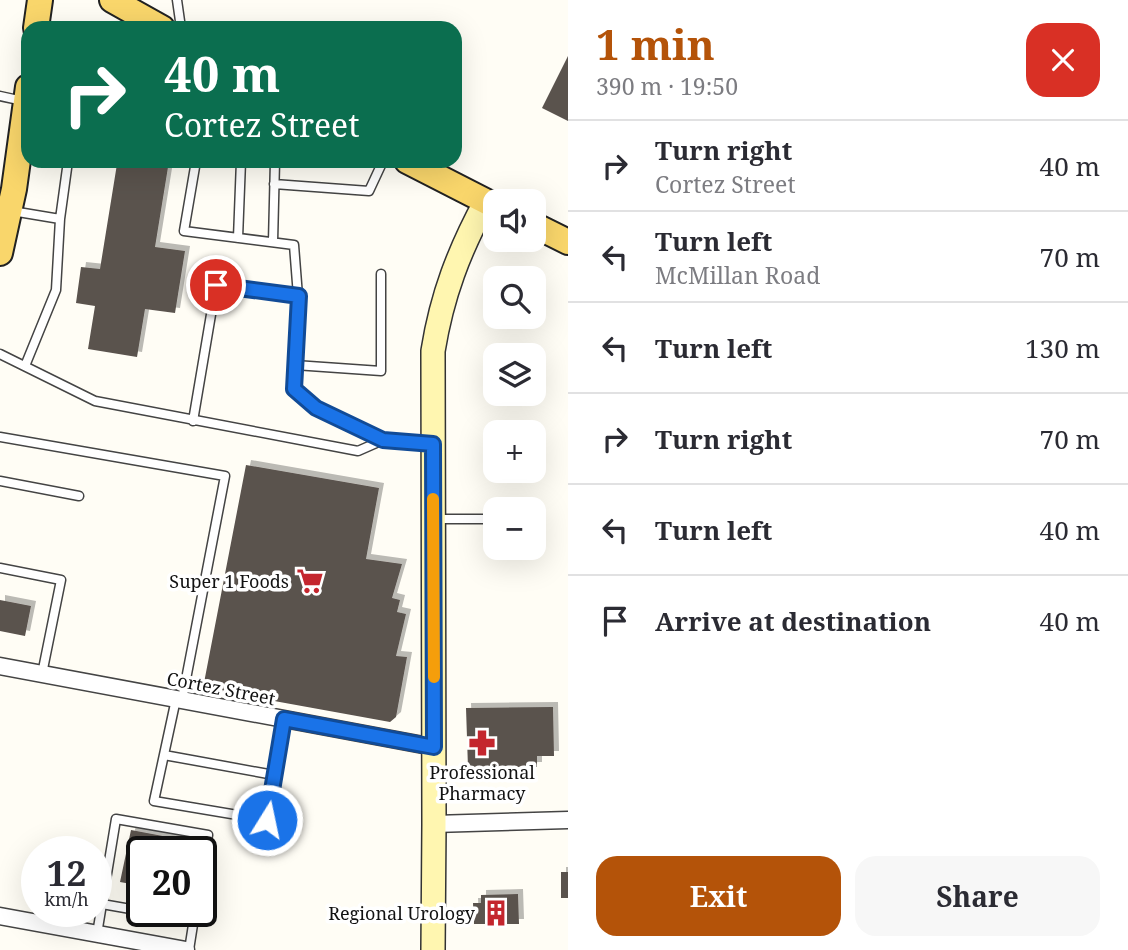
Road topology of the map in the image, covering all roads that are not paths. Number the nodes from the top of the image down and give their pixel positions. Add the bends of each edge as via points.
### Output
1 (40, 0) edge
2 (177, 0) edge
3 (119, 2) edge
4 (37, 21) edge
5 (150, 21) edge
6 (180, 21) edge
7 (21, 94) edge
8 (0, 96) edge
9 (21, 127) edge
10 (67, 168) edge
11 (195, 168) edge
12 (241, 168) edge
13 (275, 168) edge
14 (380, 168) edge
15 (421, 168) edge
16 (274, 184) junction
17 (8, 197) edge
18 (483, 200) edge
19 (483, 218) edge
20 (60, 219) junction
21 (546, 231) edge
22 (238, 238) junction
23 (273, 242) junction
24 (568, 242) edge
25 (0, 253) edge
26 (381, 274) dead end
27 (299, 296) junction
28 (0, 354) edge
29 (295, 365) junction
30 (26, 366) junction
31 (193, 421) junction
32 (0, 437) edge
33 (383, 440) junction
34 (433, 444) junction
35 (0, 481) edge
36 (79, 496) dead end
37 (433, 519) junction
38 (483, 519) edge
39 (0, 568) edge
40 (0, 666) edge
41 (42, 674) junction
42 (179, 699) junction
43 (284, 719) junction
44 (434, 747) junction
45 (164, 755) junction
46 (274, 775) junction
47 (568, 820) edge
48 (434, 824) junction
49 (208, 836) edge
50 (112, 843) edge
51 (0, 916) edge
52 (98, 927) edge
53 (192, 927) edge
54 (97, 934) junction
55 (188, 950) edge
56 (432, 950) edge

1 - 4 main road
2 - 6 lane
3 - 5 main road
7 - 8 lane
9 - 17 main road
10 - 20 lane
11 - 22 lane via 184,231
12 - 22 lane
13 - 16 lane
14 - 16 lane via 369,191
15 - 18 main road
16 - 23 lane
17 - 20 lane
17 - 25 main road
19 - 34 street via 449,278 438,318 433,351
20 - 30 lane via 56,290
21 - 24 main road
22 - 23 lane
23 - 27 lane via 294,245
26 - 29 lane via 381,371
27 - 29 lane
27 - 31 lane via 216,285
28 - 30 lane
29 - 33 lane via 294,389 316,408
30 - 31 lane via 95,401
31 - 33 lane via 358,451
32 - 42 lane via 225,476
33 - 34 lane
34 - 37 street
35 - 36 lane
37 - 38 lane
37 - 44 street
39 - 41 lane via 61,580
40 - 41 street, Cortez Street
41 - 42 street, Cortez Street
42 - 43 street, Cortez Street
42 - 45 lane
43 - 44 street, Cortez Street
43 - 46 lane
44 - 48 street
45 - 46 lane
45 - 46 lane via 155,801 267,820
47 - 48 street
48 - 56 street
49 - 50 lane via 116,819
51 - 54 street
52 - 54 lane
53 - 55 lane
54 - 55 street

